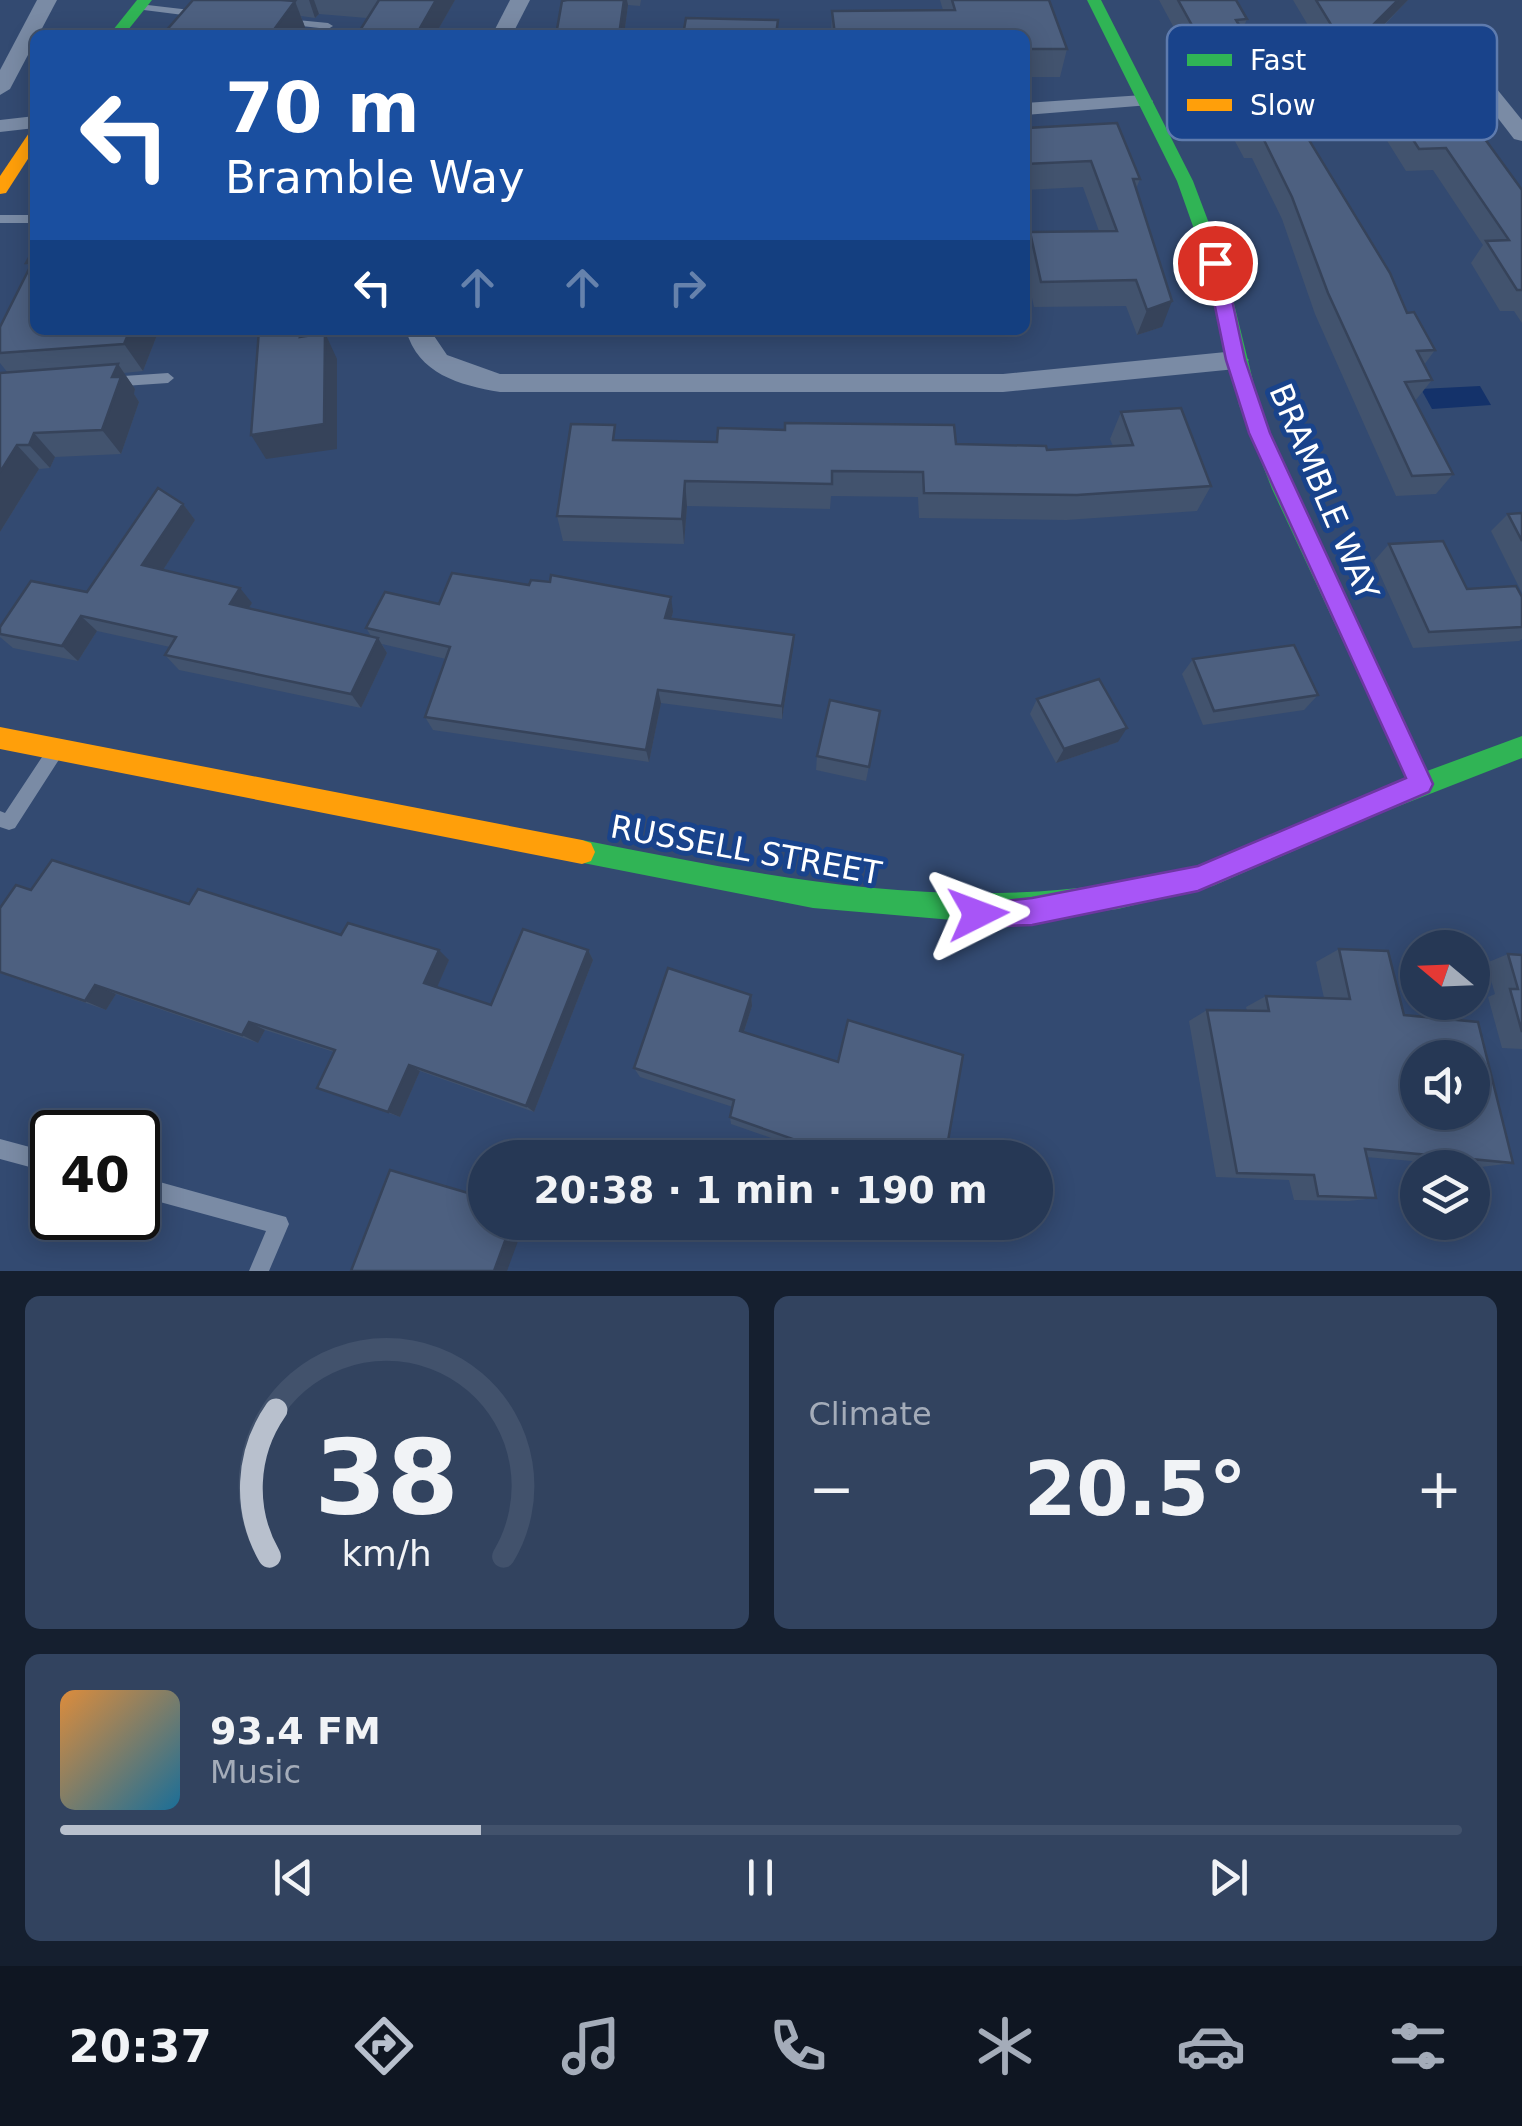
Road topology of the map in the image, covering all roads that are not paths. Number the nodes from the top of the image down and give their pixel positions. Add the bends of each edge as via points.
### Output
1 (47, 0) edge
2 (520, 0) edge
3 (1094, 0) edge
4 (142, 4) edge
5 (215, 15) edge
6 (272, 21) edge
7 (328, 26) dead end
8 (31, 30) edge
9 (120, 30) edge
10 (505, 30) edge
11 (30, 32) edge
12 (0, 89) edge
13 (1143, 102) junction
14 (1497, 103) edge
15 (1030, 108) edge
16 (30, 123) edge
17 (0, 126) edge
18 (1522, 134) edge
19 (30, 144) edge
20 (0, 189) edge
21 (0, 219) edge
22 (30, 219) edge
23 (420, 335) edge
24 (1236, 360) junction
25 (168, 378) dead end
26 (93, 384) edge
27 (0, 738) edge
28 (1522, 747) edge
29 (56, 750) junction
30 (1420, 784) junction
31 (3, 825) edge
32 (0, 1149) edge
33 (30, 1157) edge
34 (160, 1192) edge
35 (258, 1271) edge

1 - 8 street
2 - 10 street
3 - 13 street, BRAMBLE WAY
4 - 5 lane
4 - 9 street
6 - 7 lane
11 - 12 street
13 - 15 street
13 - 24 street, BRAMBLE WAY via 1185,181 1215,263
14 - 18 street
16 - 17 street
19 - 20 street
21 - 22 lane
23 - 24 street via 429,354 450,368 500,383 1003,383
24 - 30 street, BRAMBLE WAY via 1282,489
25 - 26 lane
27 - 29 street, RUSSELL STREET
28 - 30 street, RUSSELL STREET
29 - 30 street, RUSSELL STREET via 806,896 952,915 1032,912 1198,878
29 - 31 lane
32 - 33 lane
34 - 35 lane via 279,1224

